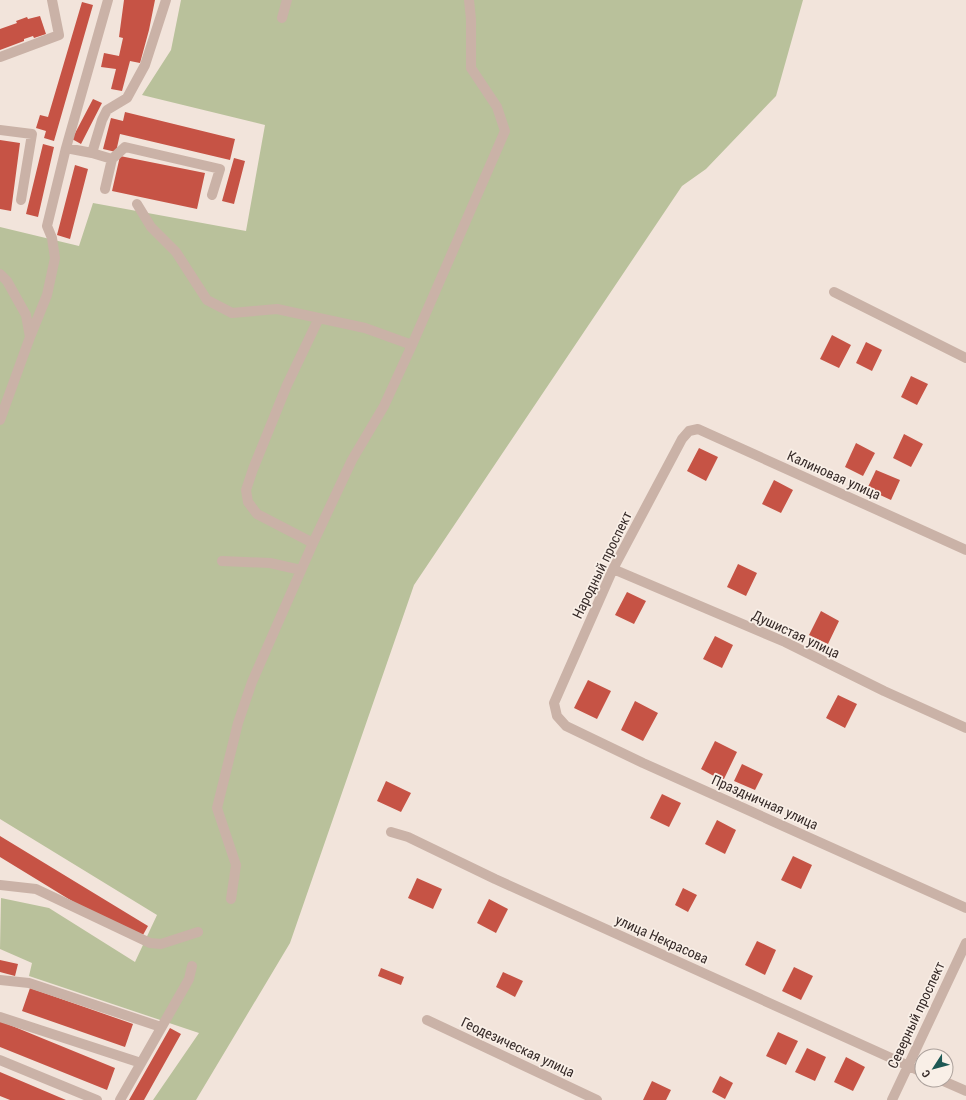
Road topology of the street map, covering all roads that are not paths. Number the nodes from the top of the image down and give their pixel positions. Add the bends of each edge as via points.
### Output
1 (52, 0) edge
2 (108, 0) edge
3 (166, 0) edge
4 (287, 0) edge
5 (470, 0) edge
6 (282, 18) dead end
7 (0, 57) edge
8 (0, 130) edge
9 (66, 148) junction
10 (92, 152) junction
11 (112, 159) junction
12 (105, 189) dead end
13 (212, 195) dead end
14 (21, 200) dead end
15 (137, 204) dead end
16 (0, 274) edge
17 (834, 292) dead end
18 (319, 318) junction
19 (30, 337) junction
20 (412, 345) junction
21 (966, 358) edge
22 (0, 420) edge
23 (689, 431) joint
24 (313, 543) junction
25 (966, 550) edge
26 (222, 561) dead end
27 (613, 569) junction
28 (301, 570) junction
29 (557, 716) joint
30 (966, 728) edge
31 (391, 832) dead end
32 (0, 885) edge
33 (231, 899) dead end
34 (966, 908) edge
35 (198, 932) dead end
36 (966, 943) edge
37 (192, 966) dead end
38 (0, 980) edge
39 (0, 1017) edge
40 (427, 1020) dead end
41 (161, 1027) junction
42 (0, 1060) edge
43 (141, 1063) junction
44 (908, 1066) junction
45 (914, 1069) edge
46 (954, 1086) edge
47 (966, 1091) edge
48 (97, 1100) edge
49 (120, 1100) edge
50 (597, 1100) edge
51 (892, 1100) edge

1 - 7 street via 59,35
2 - 9 street
3 - 10 street via 145,65 127,98 107,110
4 - 6 street
5 - 20 street via 471,68 497,107 505,131
8 - 14 street via 32,134
9 - 10 street
9 - 19 street via 47,226 55,258 47,295
10 - 11 street
11 - 12 street
11 - 13 street via 126,147 220,169
15 - 18 street via 151,227 176,252 206,300 232,312 277,309
16 - 19 street via 7,281 26,315
17 - 21 street
18 - 20 street via 365,328
18 - 24 street via 287,384 246,490 248,502 257,514
19 - 22 street
20 - 24 street via 384,406 352,460
23 - 25 street, Калиновая улица via 698,429
23 - 27 street, Народный проспект via 682,439
24 - 28 street
26 - 28 street via 270,563
27 - 29 street, Народный проспект via 554,703
27 - 30 street, Душистая улица via 785,642
28 - 33 street via 252,682 238,723 217,808 236,865
29 - 34 street, Праздничная улица via 566,726 629,756
31 - 44 street, улица Некрасова via 408,837
32 - 35 street via 36,889 150,944 161,944
36 - 44 street, Северный проспект
37 - 41 street via 189,978
38 - 41 street via 29,982
39 - 43 street
40 - 50 street, Геодезическая улица
41 - 43 street
42 - 48 street
43 - 49 street
44 - 45 street, улица Некрасова
44 - 51 street, Северный проспект
46 - 47 street

